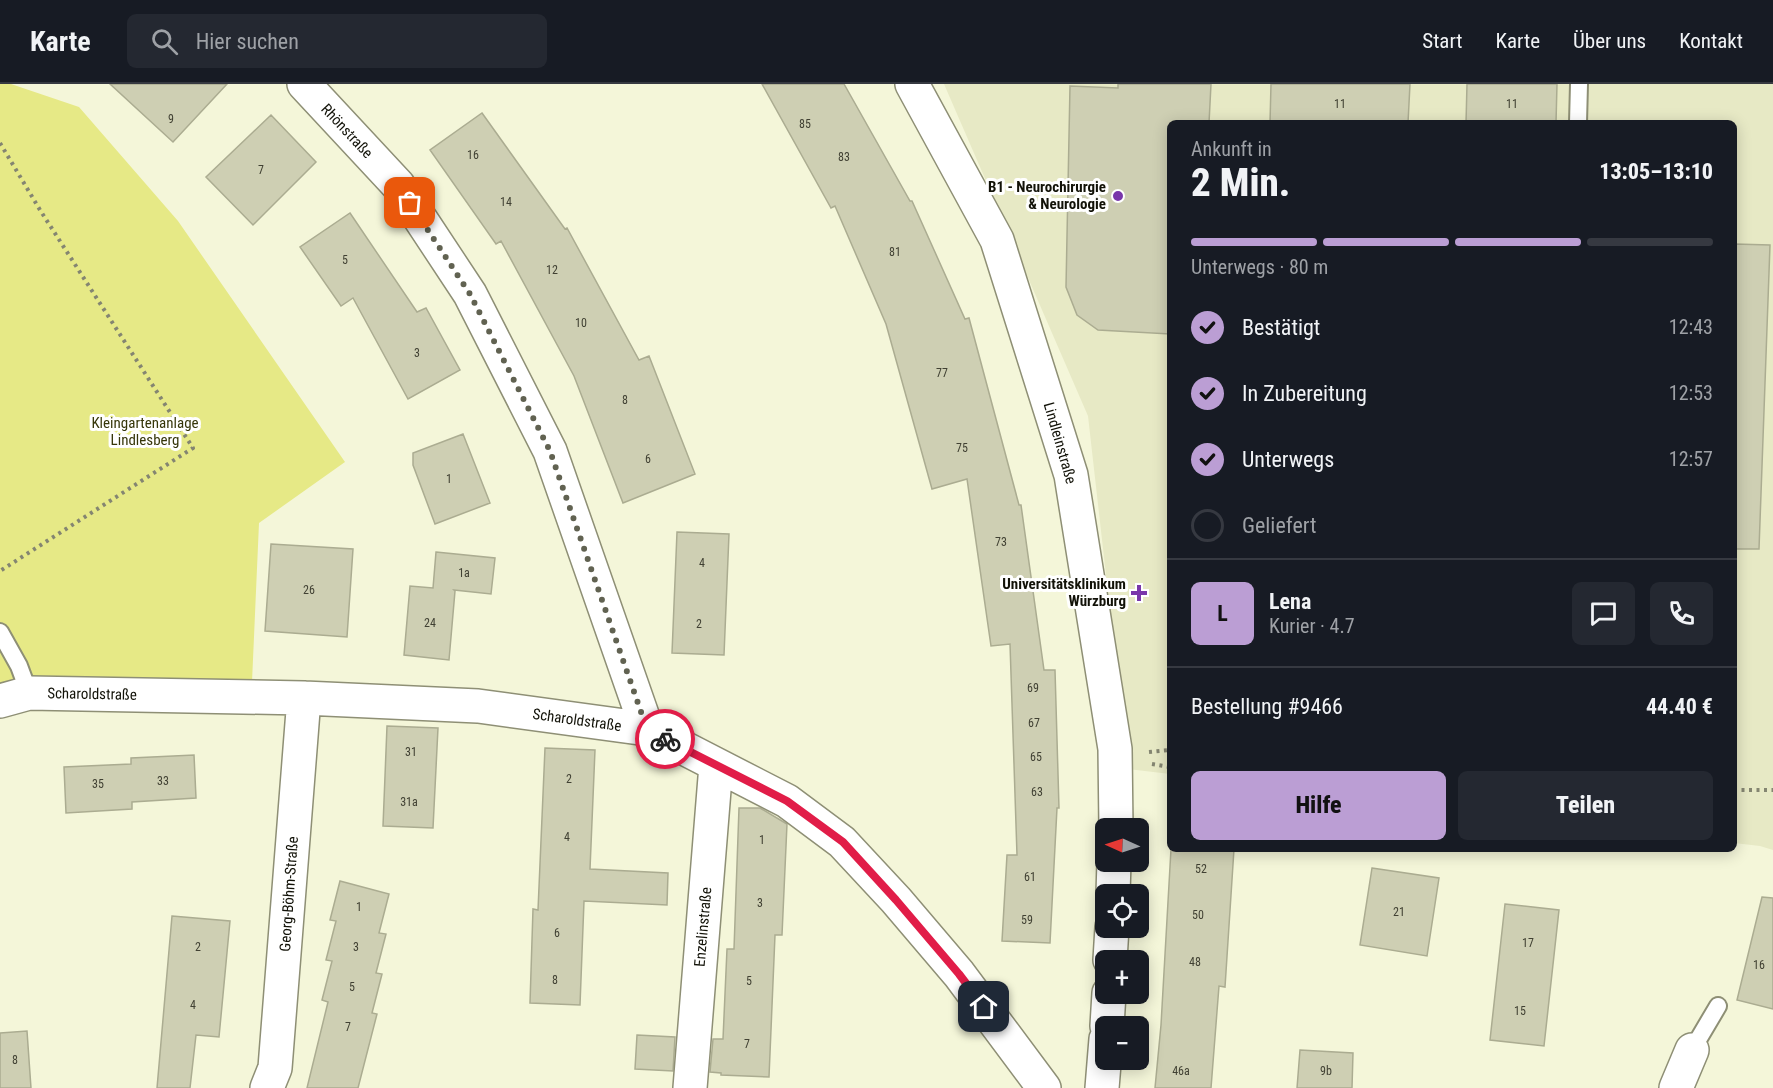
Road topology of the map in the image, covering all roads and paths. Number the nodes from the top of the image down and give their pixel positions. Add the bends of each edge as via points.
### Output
1 (304, 84) edge
2 (912, 84) edge
3 (1579, 84) edge
4 (1578, 120) edge
5 (0, 143) edge
6 (0, 571) edge
7 (0, 632) edge
8 (15, 697) edge
9 (304, 698) junction
10 (647, 729) junction
11 (1167, 750) edge
12 (716, 765) junction
13 (1167, 767) edge
14 (1737, 790) edge
15 (1773, 790) edge
16 (1116, 818) edge
17 (1718, 1006) dead end
18 (1692, 1050) joint
19 (1103, 1070) edge
20 (267, 1088) edge
21 (690, 1088) edge
22 (1044, 1088) edge
23 (1102, 1088) edge
24 (1676, 1088) edge

1 - 10 street, Rhönstraße via 398,184 470,294 550,451
2 - 16 street, Lindleinstraße via 997,240 1071,475 1115,749
3 - 4 lane
5 - 6 path via 193,448
7 - 8 lane via 19,666
8 - 9 street, Scharoldstraße
9 - 10 street, Scharoldstraße via 478,706
9 - 20 street, Georg-Böhm-Straße via 275,1068
10 - 12 street, Scharoldstraße
11 - 13 path via 1150,752 1152,766
12 - 21 street, Enzelinstraße
12 - 22 street, Scharoldstraße via 787,801 843,842 959,974
14 - 15 path
17 - 18 lane
18 - 24 street
19 - 23 street

